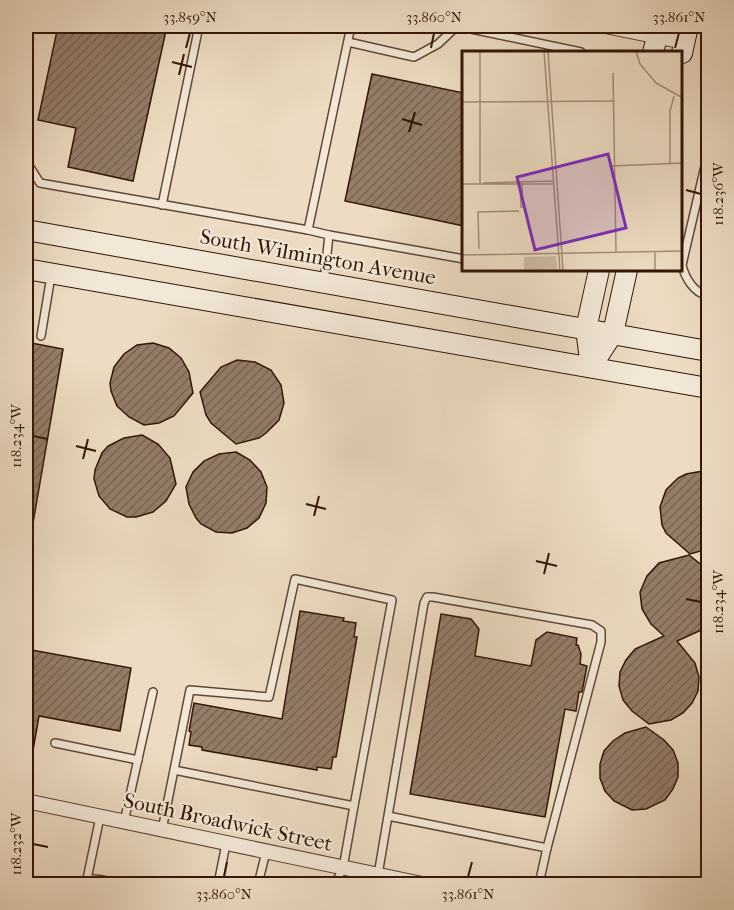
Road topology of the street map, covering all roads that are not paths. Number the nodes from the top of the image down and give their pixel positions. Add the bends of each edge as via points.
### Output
1 (199, 26) edge
2 (351, 26) edge
3 (605, 26) edge
4 (657, 38) edge
5 (685, 40) edge
6 (348, 42) junction
7 (576, 51) edge
8 (708, 153) edge
9 (26, 161) edge
10 (162, 205) junction
11 (26, 230) edge
12 (308, 230) junction
13 (329, 235) junction
14 (462, 259) edge
15 (683, 261) edge
16 (26, 269) edge
17 (683, 270) edge
18 (599, 272) edge
19 (627, 272) edge
20 (52, 274) junction
21 (324, 282) junction
22 (708, 296) edge
23 (586, 329) junction
24 (613, 333) junction
25 (41, 336) dead end
26 (708, 351) edge
27 (591, 367) junction
28 (708, 388) edge
29 (153, 692) dead end
30 (55, 743) dead end
31 (138, 760) junction
32 (174, 770) junction
33 (26, 801) edge
34 (354, 806) junction
35 (388, 816) junction
36 (100, 817) junction
37 (124, 822) junction
38 (162, 830) junction
39 (226, 844) junction
40 (547, 848) junction
41 (266, 852) junction
42 (342, 868) junction
43 (378, 875) junction
44 (87, 879) junction
45 (79, 885) edge
46 (122, 885) edge
47 (218, 885) edge
48 (258, 885) edge
49 (335, 885) edge
50 (422, 885) edge
51 (539, 885) edge

1 - 10 lane
2 - 6 lane
3 - 4 street
4 - 5 street
6 - 7 lane via 414,57 438,44 457,26
6 - 12 lane
8 - 15 lane
9 - 10 lane via 40,183
10 - 12 lane
11 - 21 main road, South Wilmington Avenue
12 - 13 lane
13 - 14 lane
13 - 21 lane
16 - 20 main road
17 - 22 lane via 690,283
18 - 23 main road
19 - 24 main road
20 - 25 lane
20 - 27 main road
21 - 23 main road, South Wilmington Avenue
23 - 24 main road, South Wilmington Avenue
23 - 27 main road
24 - 26 main road, South Wilmington Avenue
24 - 27 main road
27 - 28 main road
29 - 31 lane
30 - 31 lane
31 - 37 lane
32 - 34 lane
32 - 34 lane via 189,690 269,697 295,579 392,600
32 - 38 lane
33 - 36 street, South Broadwick Street
34 - 42 lane
35 - 40 lane
35 - 40 lane via 427,597 592,625 601,631 602,642
35 - 43 lane
36 - 37 street, South Broadwick Street
36 - 44 lane
37 - 38 street, South Broadwick Street
38 - 39 street, South Broadwick Street
39 - 41 street, South Broadwick Street
39 - 47 lane
40 - 51 lane
41 - 42 street, South Broadwick Street
41 - 48 lane
42 - 43 street, South Broadwick Street
42 - 49 lane
43 - 50 street, South Broadwick Street
44 - 45 lane
44 - 46 lane

